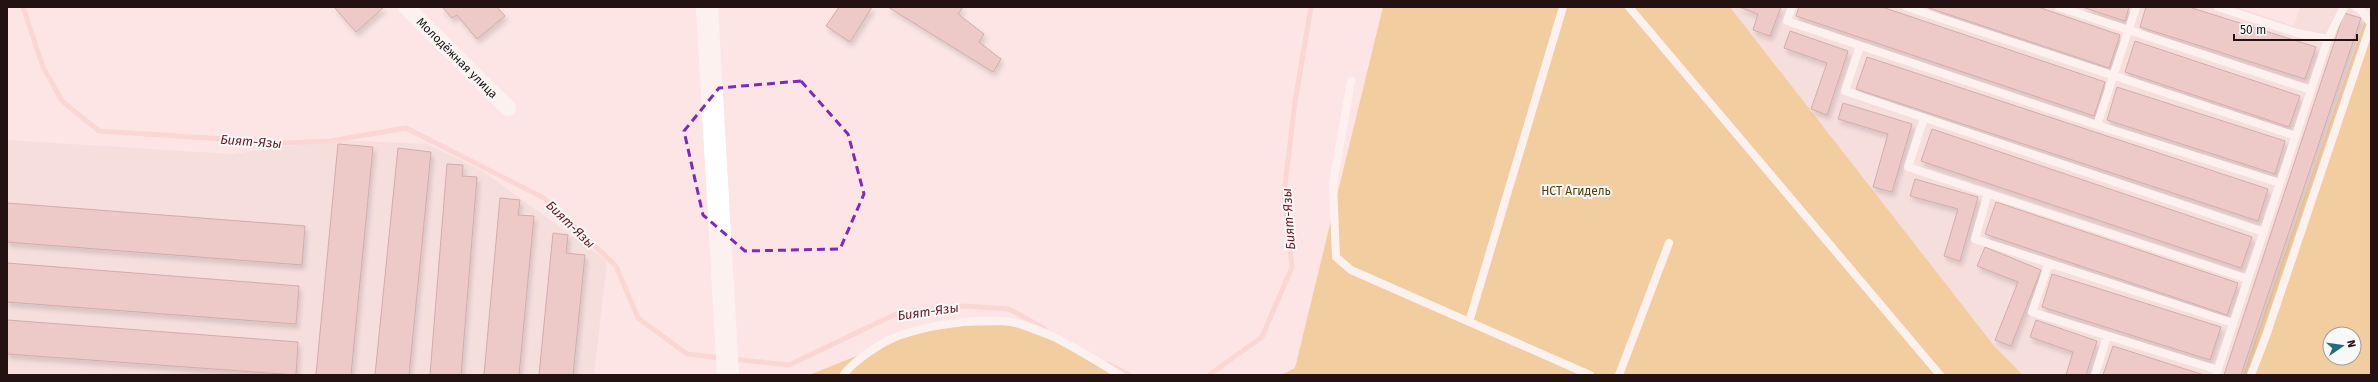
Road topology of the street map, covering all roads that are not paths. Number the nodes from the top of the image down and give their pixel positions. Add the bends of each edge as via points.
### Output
1 (406, 7) edge
2 (707, 7) edge
3 (1563, 7) edge
4 (1629, 7) edge
5 (1792, 7) edge
6 (1907, 7) edge
7 (2059, 7) edge
8 (2136, 7) edge
9 (2218, 7) edge
10 (2344, 7) edge
11 (2356, 7) edge
12 (2371, 24) edge
13 (2129, 30) junction
14 (2328, 39) junction
15 (1860, 46) junction
16 (2113, 77) junction
17 (1350, 80) dead end
18 (2311, 90) junction
19 (508, 108) dead end
20 (1924, 118) junction
21 (2097, 125) junction
22 (2296, 136) junction
23 (2280, 183) junction
24 (1988, 193) junction
25 (2264, 232) junction
26 (1669, 243) dead end
27 (2049, 263) junction
28 (2248, 279) junction
29 (1469, 322) junction
30 (2234, 323) junction
31 (2107, 336) junction
32 (2217, 372) edge
33 (728, 375) edge
34 (844, 375) edge
35 (1120, 375) edge
36 (1590, 375) edge
37 (1619, 375) edge
38 (1940, 375) edge
39 (2096, 375) edge
40 (2251, 375) edge

1 - 19 street, Молодёжная улица
2 - 33 main road
3 - 29 lane
4 - 38 lane
5 - 15 lane via 1787,21
6 - 16 lane
7 - 13 lane
8 - 13 lane
9 - 14 lane via 2297,33
10 - 14 lane
11 - 12 lane
12 - 40 lane
13 - 16 lane
13 - 18 lane
14 - 18 lane
15 - 20 lane via 1845,91
15 - 21 lane
16 - 21 lane
16 - 22 lane
17 - 29 lane via 1333,184 1336,257 1351,270
18 - 22 lane
20 - 24 lane via 1908,167
20 - 25 lane
21 - 23 lane
22 - 23 lane
23 - 25 lane
24 - 27 lane via 1975,239
24 - 28 lane
25 - 28 lane
26 - 37 lane
27 - 30 lane
27 - 31 lane via 2032,312
28 - 30 lane
29 - 36 lane
30 - 32 lane
31 - 32 lane
31 - 39 lane
34 - 35 lane via 853,363 900,336 942,325 994,321 1026,325 1073,347

